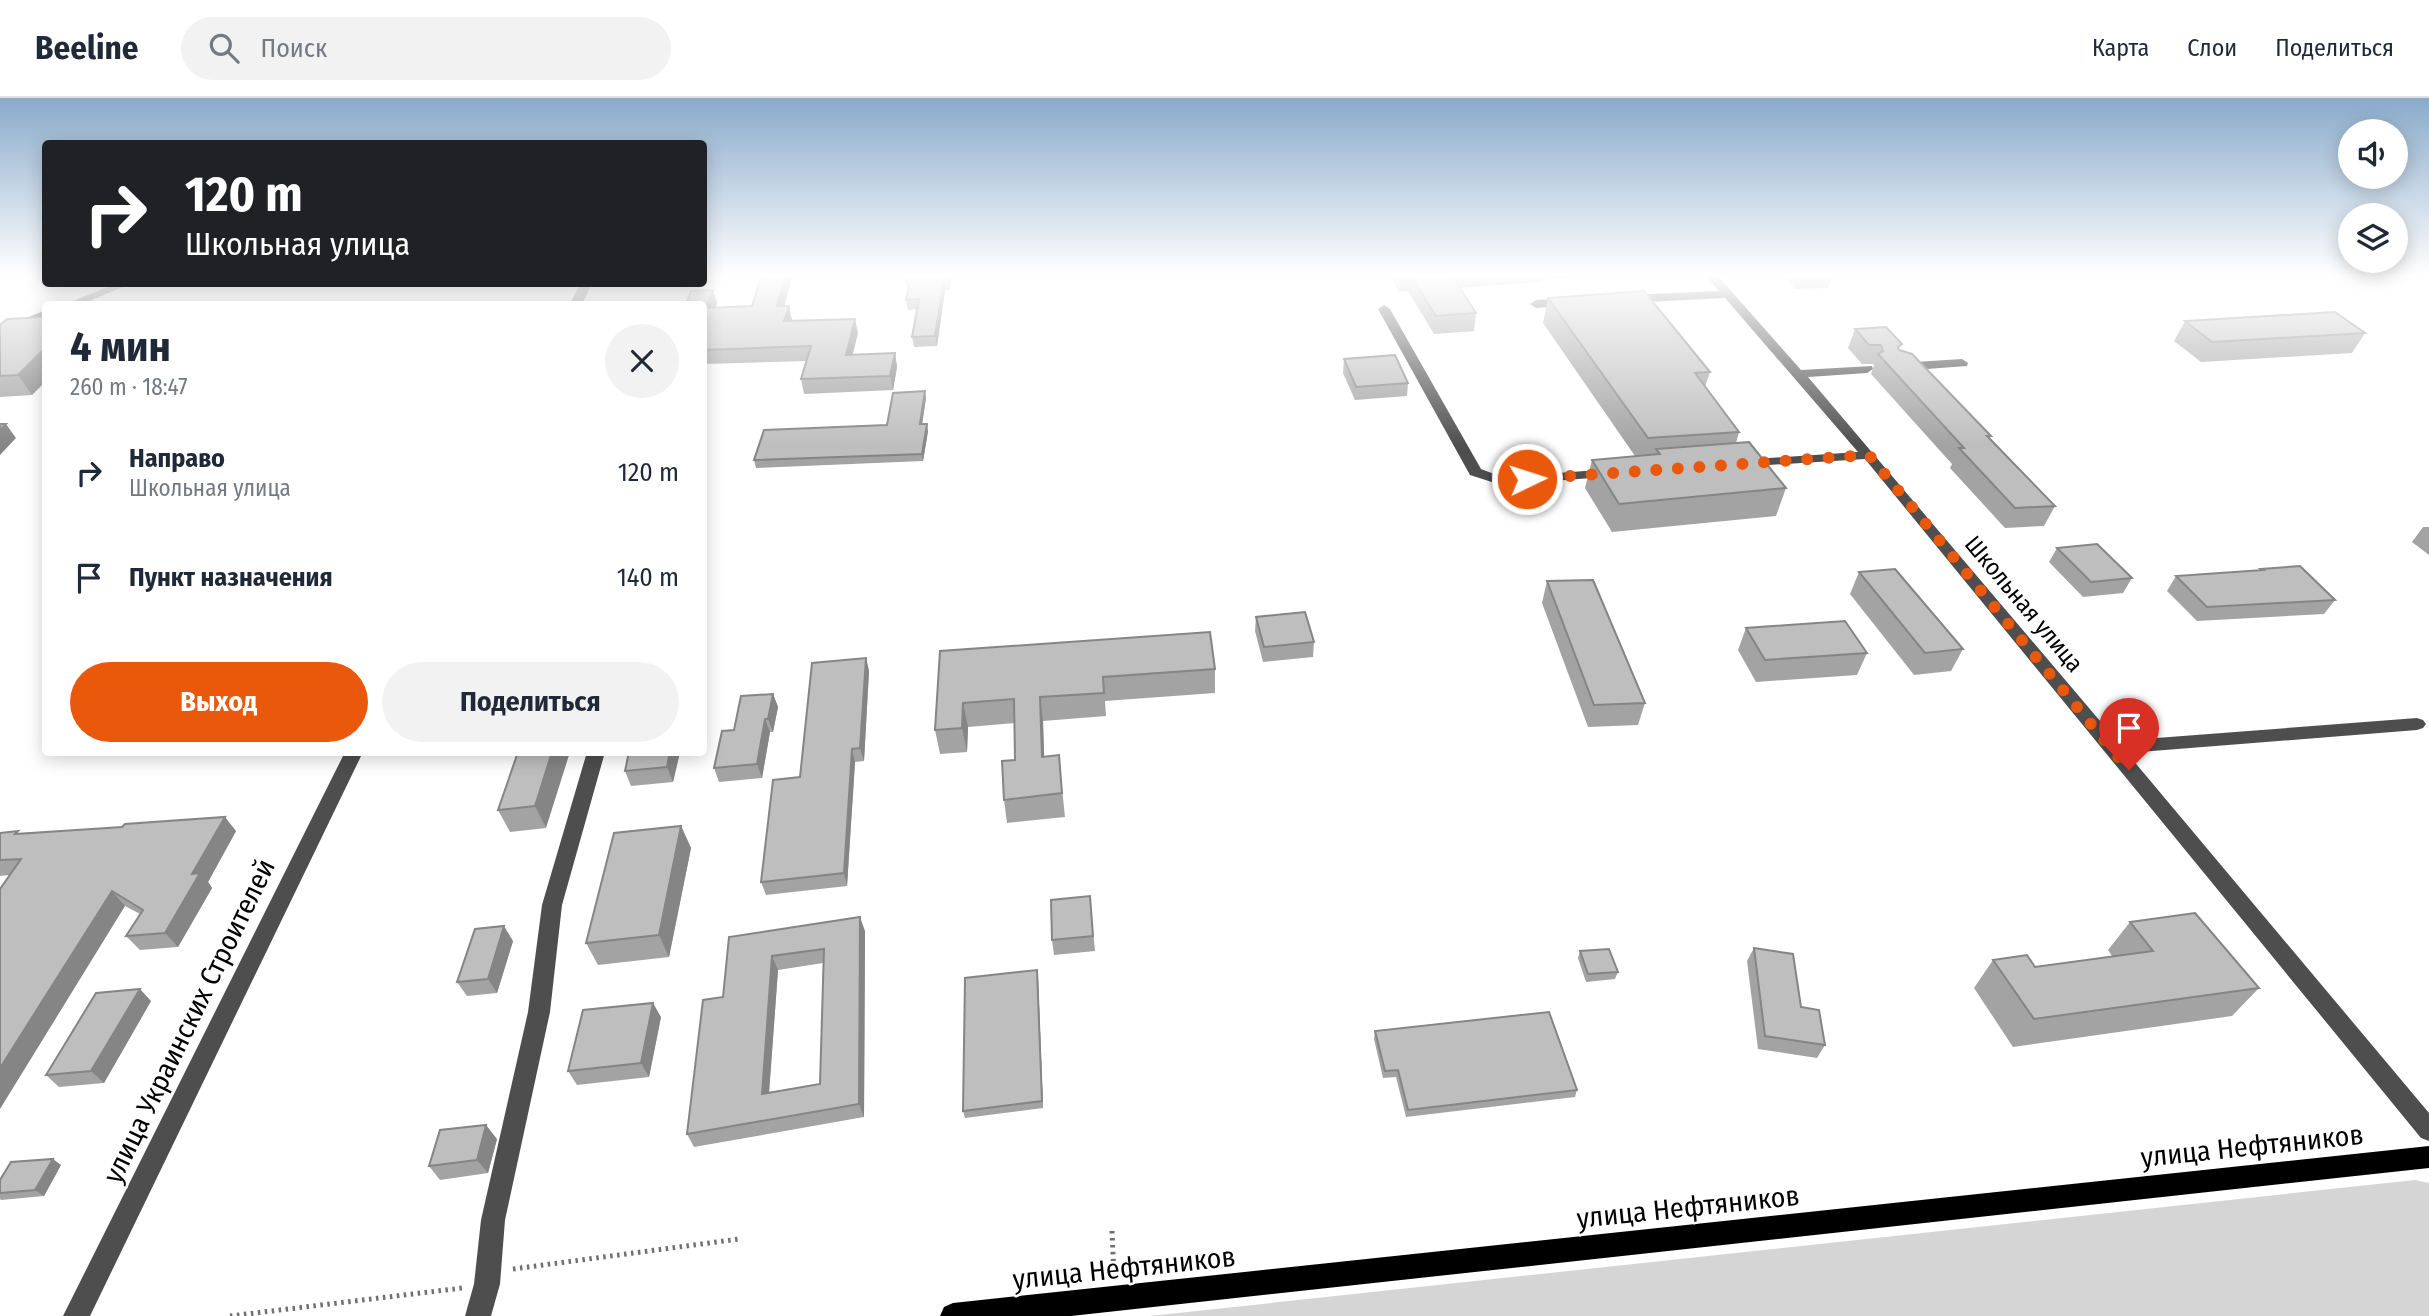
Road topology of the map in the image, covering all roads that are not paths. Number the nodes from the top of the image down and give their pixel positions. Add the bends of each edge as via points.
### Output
1 (1397, 332) edge
2 (1761, 332) edge
3 (1962, 363) dead end
4 (1899, 367) edge
5 (1867, 369) dead end
6 (1797, 373) junction
7 (1869, 455) junction
8 (1732, 465) edge
9 (1624, 472) edge
10 (2417, 724) dead end
11 (2111, 748) junction
12 (352, 756) edge
13 (595, 756) edge
14 (2429, 1130) edge
15 (2429, 1157) edge
16 (76, 1316) edge
17 (478, 1316) edge
18 (953, 1316) edge

1 - 9 street via 1475,472 1501,481
2 - 6 street, Школьная улица
3 - 4 street
5 - 6 street
6 - 7 street, Школьная улица
7 - 8 street
7 - 11 street, Школьная улица
10 - 11 street
11 - 14 street, Школьная улица
12 - 16 street, улица Украинских Строителей
13 - 17 street via 552,905 539,1012 493,1220 487,1284
15 - 18 main road, улица Нефтяников

